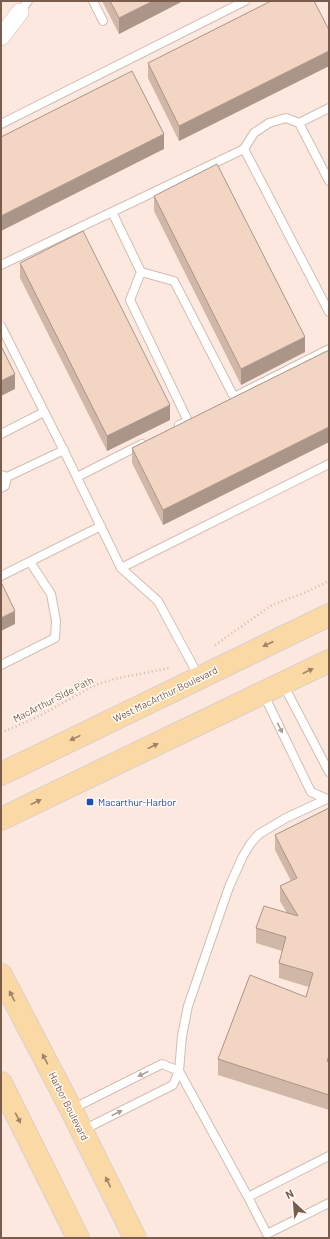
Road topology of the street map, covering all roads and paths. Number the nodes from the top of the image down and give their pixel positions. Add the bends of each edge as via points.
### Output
1 (93, 1) edge
2 (246, 1) edge
3 (24, 7) edge
4 (103, 21) dead end
5 (1, 37) edge
6 (329, 108) edge
7 (299, 123) junction
8 (1, 124) edge
9 (244, 149) junction
10 (329, 181) edge
11 (112, 212) junction
12 (1, 265) edge
13 (141, 272) junction
14 (329, 312) edge
15 (1, 326) edge
16 (329, 348) edge
17 (44, 412) junction
18 (174, 428) edge
19 (1, 434) edge
20 (153, 438) edge
21 (64, 450) junction
22 (329, 464) edge
23 (4, 476) edge
24 (77, 477) junction
25 (1, 488) edge
26 (101, 526) junction
27 (30, 562) junction
28 (121, 568) junction
29 (1, 576) edge
30 (329, 581) edge
31 (329, 615) edge
32 (329, 661) edge
33 (1, 665) edge
34 (194, 668) junction
35 (283, 683) junction
36 (263, 693) junction
37 (1, 733) edge
38 (329, 772) edge
39 (1, 774) edge
40 (328, 797) edge
41 (1, 819) edge
42 (1, 975) edge
43 (178, 1071) junction
44 (3, 1093) edge
45 (72, 1109) junction
46 (82, 1131) junction
47 (329, 1156) edge
48 (248, 1197) junction
49 (329, 1202) edge
50 (78, 1238) edge
51 (135, 1238) edge

1 - 4 lane
2 - 8 lane
3 - 5 street
6 - 7 lane
7 - 9 lane via 286,118 269,123 254,134
7 - 10 lane
9 - 11 lane
9 - 14 lane
11 - 12 lane
11 - 13 lane
13 - 16 lane via 174,281 231,399
13 - 18 lane via 130,300 191,419
15 - 17 lane
17 - 19 lane
17 - 21 lane
20 - 24 lane
21 - 23 lane
21 - 24 lane
22 - 28 lane
23 - 25 lane via 5,486
24 - 26 lane
26 - 27 lane
26 - 28 lane
27 - 29 lane
27 - 33 lane via 51,594 56,621 55,638
28 - 34 lane via 158,601
30 - 34 path, MacArthur Side Path via 304,594 272,604 216,645
31 -> 34 main road, West MacArthur Boulevard
35 -> 32 main road
34 - 37 path, MacArthur Side Path via 170,668 95,685 39,716
34 -> 39 main road, West MacArthur Boulevard
35 - 36 main road
35 - 38 lane
36 -> 40 lane via 311,792
41 -> 36 main road
40 - 43 lane via 259,834 243,856 229,887 188,1006
45 -> 42 main road, Harbor Boulevard
43 -> 45 lane via 162,1064
46 -> 43 lane via 173,1085
43 - 48 lane
44 -> 50 main road
45 - 46 main road, Harbor Boulevard
51 -> 46 main road, Harbor Boulevard
47 - 48 lane
48 - 49 lane via 267,1234

